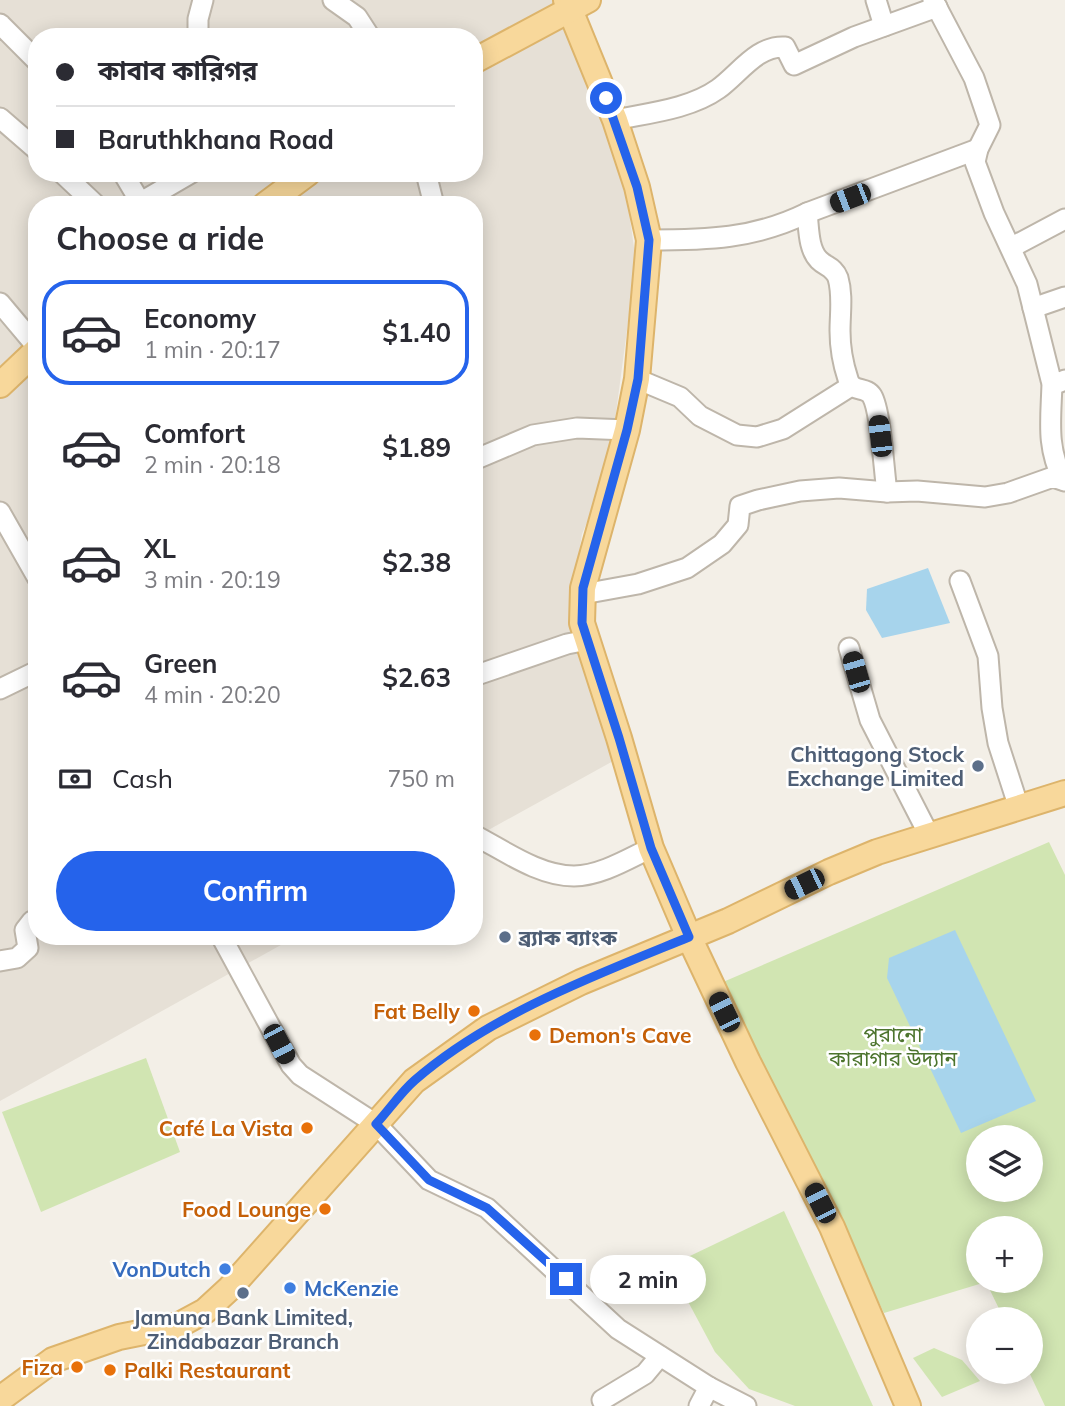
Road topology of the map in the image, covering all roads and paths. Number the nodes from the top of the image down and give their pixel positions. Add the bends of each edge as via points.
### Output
1 (203, 0) edge
2 (333, 0) edge
3 (876, 0) edge
4 (575, 3) edge
5 (935, 3) edge
6 (0, 24) edge
7 (884, 26) junction
8 (198, 28) edge
9 (364, 28) edge
10 (28, 52) edge
11 (483, 56) edge
12 (0, 118) edge
13 (615, 120) junction
14 (28, 142) edge
15 (978, 149) junction
16 (72, 182) edge
17 (176, 182) edge
18 (296, 182) edge
19 (86, 196) edge
20 (153, 196) edge
21 (277, 196) edge
22 (807, 214) junction
23 (1065, 219) edge
24 (649, 240) junction
25 (1012, 247) junction
26 (1065, 297) edge
27 (0, 303) edge
28 (1032, 308) junction
29 (28, 338) edge
30 (28, 358) edge
31 (638, 379) junction
32 (1059, 381) edge
33 (0, 385) edge
34 (850, 386) junction
35 (627, 430) junction
36 (483, 456) edge
37 (1064, 481) edge
38 (887, 492) junction
39 (0, 512) edge
40 (28, 561) edge
41 (960, 581) dead end
42 (583, 594) junction
43 (588, 640) junction
44 (849, 648) dead end
45 (483, 673) edge
46 (28, 675) edge
47 (0, 689) edge
48 (1065, 793) edge
49 (1019, 808) junction
50 (929, 835) junction
51 (483, 840) edge
52 (651, 848) junction
53 (28, 927) edge
54 (689, 937) junction
55 (226, 945) edge
56 (0, 961) edge
57 (376, 1124) junction
58 (660, 1356) junction
59 (709, 1387) junction
60 (0, 1399) edge
61 (602, 1400) dead end
62 (699, 1406) edge
63 (746, 1406) edge
64 (908, 1406) edge

1 - 8 street
2 - 9 street
3 - 7 street
4 - 11 main road
4 - 13 main road
5 - 7 street
5 - 15 street via 974,78 990,125
6 - 10 street
7 - 13 street via 794,65 785,47 769,50 717,89 691,102
12 - 14 street
13 - 24 main road
15 - 22 street
15 - 25 street via 975,162
16 - 19 street
17 - 20 street
18 - 21 main road
22 - 24 street via 752,234
22 - 34 street via 815,254 837,275 840,342
23 - 25 street
24 - 31 main road
25 - 28 street
26 - 28 street
27 - 29 street
28 - 32 street
30 - 33 main road
31 - 34 street via 680,397 700,416 737,435 757,438 783,429
31 - 35 main road
32 - 37 street via 1050,442
34 - 38 street via 872,396
35 - 36 street via 577,428 533,435
35 - 42 main road
37 - 38 street via 1053,477 985,497
38 - 42 street via 800,491 740,506 738,526 722,544 687,568 638,584
39 - 40 street
41 - 49 street via 988,656 998,743
42 - 43 main road via 582,623
43 - 45 street
43 - 52 main road
44 - 50 street via 870,720
46 - 47 street
48 - 49 main road
49 - 50 main road
50 - 54 main road via 829,872
51 - 52 street via 543,871 575,876
52 - 54 main road
53 - 56 street via 28,948 18,958
54 - 57 main road via 581,982 488,1028 414,1081
54 - 64 main road via 832,1227
55 - 57 street via 291,1065
57 - 58 street via 429,1180 487,1208 618,1329
57 - 60 main road via 205,1311 179,1325 119,1337 53,1360
58 - 59 street
58 - 61 street via 645,1374
59 - 62 street
59 - 63 street

